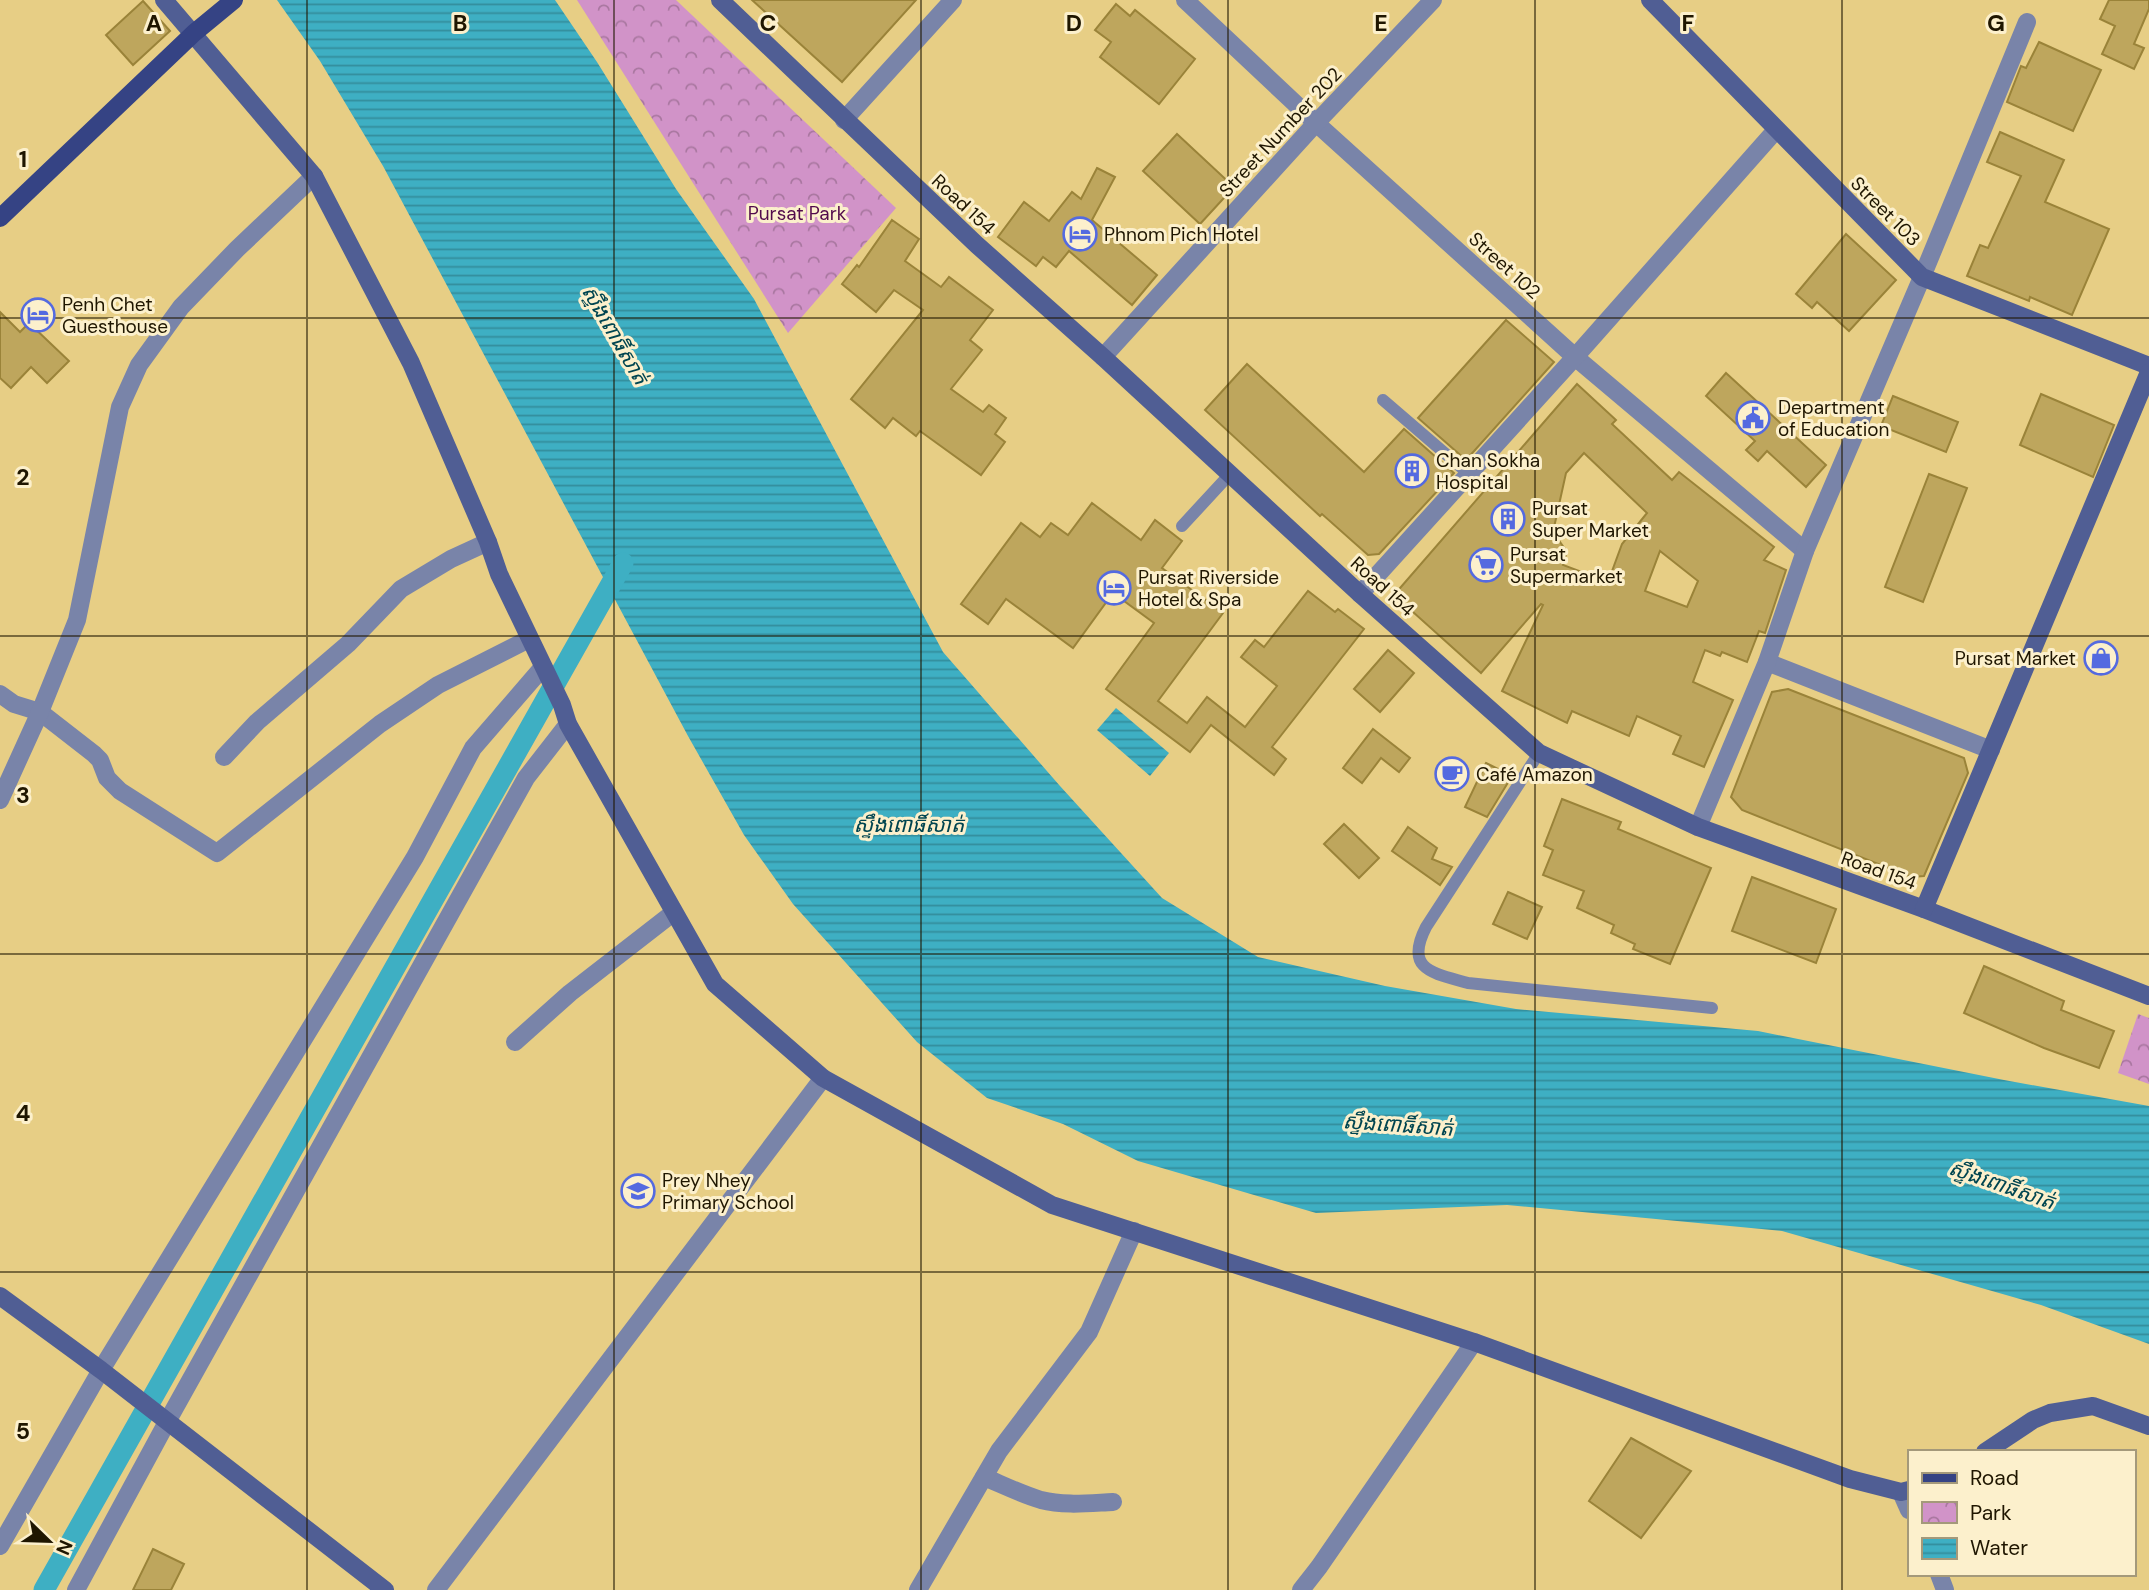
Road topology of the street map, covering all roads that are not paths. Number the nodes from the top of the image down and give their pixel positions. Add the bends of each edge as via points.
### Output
1 (164, 0) edge
2 (720, 0) edge
3 (953, 0) edge
4 (1185, 0) edge
5 (1433, 0) edge
6 (1650, 0) edge
7 (229, 5) edge
8 (2027, 22) dead end
9 (194, 33) junction
10 (844, 120) junction
11 (1316, 124) junction
12 (1776, 130) junction
13 (314, 176) junction
14 (0, 218) edge
15 (1922, 277) junction
16 (1103, 357) junction
17 (1576, 357) junction
18 (2149, 366) edge
19 (2149, 372) edge
20 (1383, 400) dead end
21 (1230, 474) junction
22 (1469, 474) junction
23 (1182, 526) dead end
24 (488, 542) junction
25 (1805, 551) junction
26 (1360, 594) junction
27 (529, 639) junction
28 (1767, 662) junction
29 (546, 673) junction
30 (0, 694) edge
31 (40, 712) junction
32 (568, 724) junction
33 (1991, 750) junction
34 (1539, 753) junction
35 (224, 757) dead end
36 (0, 800) edge
37 (1698, 827) junction
38 (1924, 909) junction
39 (673, 913) junction
40 (2148, 993) edge
41 (1712, 1009) dead end
42 (515, 1042) dead end
43 (823, 1078) junction
44 (1134, 1231) junction
45 (0, 1296) edge
46 (1474, 1342) junction
47 (101, 1370) junction
48 (167, 1422) junction
49 (2149, 1426) edge
50 (1988, 1450) edge
51 (984, 1477) junction
52 (1905, 1491) edge
53 (1113, 1502) dead end
54 (0, 1546) edge
55 (76, 1590) edge
56 (386, 1590) edge
57 (436, 1590) edge
58 (918, 1590) edge
59 (1301, 1590) edge

1 - 9 street
2 - 10 street, Road 154
3 - 10 street
4 - 11 street, Street 102
5 - 11 street, Street Number 202
6 - 12 street, Street 103
7 - 9 main road
8 - 15 street
9 - 13 street
9 - 14 main road
10 - 16 street, Road 154
11 - 16 street, Street Number 202
11 - 17 street, Street 102
12 - 15 street, Street 103
12 - 17 street
13 - 24 street via 411,363
13 - 31 street via 181,307 139,365 120,407 77,620
15 - 18 street, Street 103
15 - 25 street
16 - 21 street, Road 154
17 - 22 street
17 - 25 street, Street 102
19 - 33 street
20 - 22 lane
21 - 23 lane
21 - 26 street, Road 154
22 - 26 street
24 - 27 street
24 - 35 street via 401,589
25 - 28 street
26 - 34 street, Road 154
27 - 29 street
27 - 31 street via 438,685 380,724 217,853 120,791 94,754
28 - 33 street
28 - 37 street
29 - 32 street
29 - 47 street via 473,748 415,857
30 - 31 street
31 - 36 street
32 - 39 street
32 - 48 street via 526,779
33 - 38 street
34 - 37 street, Road 154
34 - 41 lane via 1426,927 1417,955 1423,965 1435,974 1468,983
37 - 38 street, Road 154
38 - 40 street, Road 154
39 - 42 street
39 - 43 street via 716,984
43 - 44 street via 1052,1205
43 - 57 street
44 - 46 street
44 - 51 street via 1088,1332
45 - 47 street
46 - 52 street via 1791,1459
46 - 59 street
47 - 48 street
47 - 54 street
48 - 55 street
48 - 56 street
49 - 50 street via 2093,1406 2072,1409 2033,1420
51 - 53 street via 1043,1500
51 - 58 street

